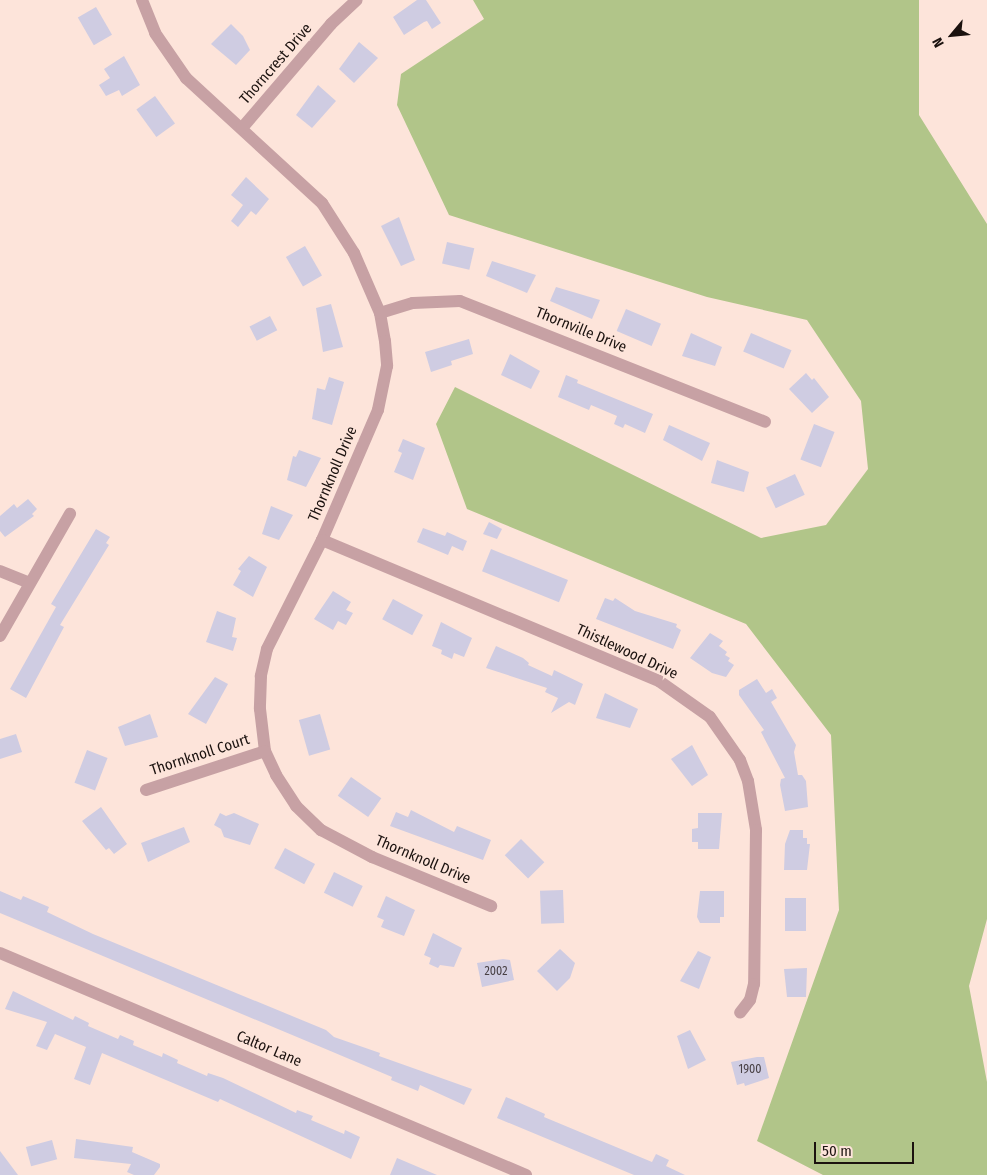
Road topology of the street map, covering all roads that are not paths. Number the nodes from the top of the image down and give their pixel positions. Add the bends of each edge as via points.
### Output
1 (142, 0) edge
2 (357, 0) edge
3 (242, 128) junction
4 (380, 313) junction
5 (765, 422) dead end
6 (70, 514) dead end
7 (322, 540) junction
8 (0, 571) edge
9 (29, 583) junction
10 (0, 636) edge
11 (265, 751) junction
12 (146, 790) dead end
13 (491, 906) dead end
14 (0, 953) edge
15 (740, 1013) dead end
16 (526, 1175) edge

1 - 3 street, Thornknoll Drive via 155,33 176,66 200,93
2 - 3 street, Thorncrest Drive via 331,24
3 - 4 street, Thornknoll Drive via 322,203 354,253
4 - 5 street, Thornville Drive via 413,303 460,301
4 - 7 street, Thornknoll Drive via 386,358 378,410
6 - 9 street
7 - 11 street, Thornknoll Drive via 274,631 263,662 260,710
7 - 15 street, Thistlewood Drive via 659,681 710,717 740,760 748,781 756,830 754,984 750,1000
8 - 9 street
9 - 10 street
11 - 12 street, Thornknoll Court
11 - 13 street, Thornknoll Drive via 296,806 321,830 372,857
14 - 16 street, Caltor Lane

